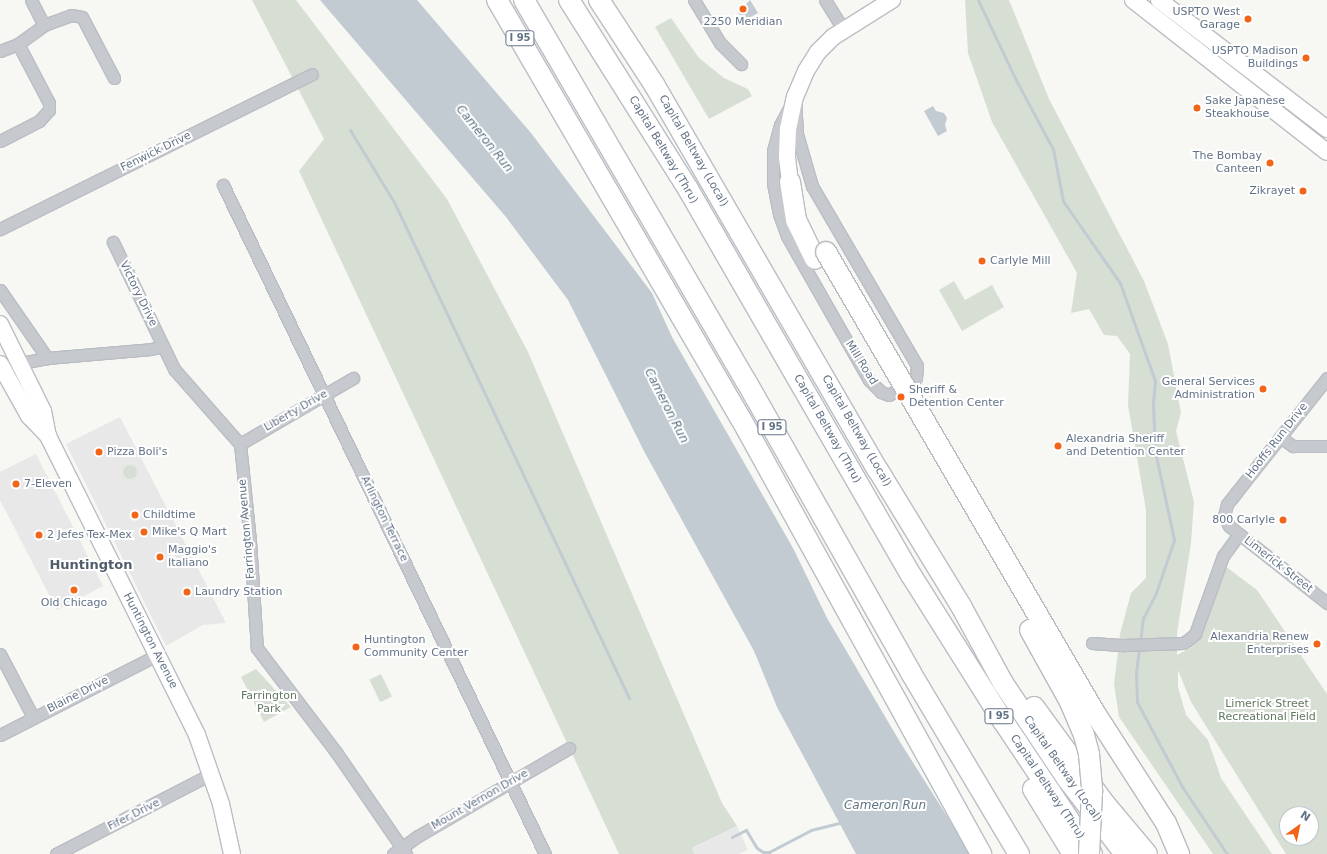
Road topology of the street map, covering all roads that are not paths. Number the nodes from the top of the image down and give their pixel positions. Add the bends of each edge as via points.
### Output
1 (32, 0) edge
2 (487, 0) edge
3 (497, 0) edge
4 (524, 0) edge
5 (569, 0) edge
6 (599, 0) edge
7 (694, 0) edge
8 (825, 0) edge
9 (892, 0) edge
10 (1133, 0) edge
11 (1158, 4) edge
12 (44, 25) junction
13 (843, 29) junction
14 (18, 44) junction
15 (0, 51) edge
16 (741, 64) dead end
17 (312, 74) dead end
18 (542, 77) junction
19 (114, 78) dead end
20 (795, 97) junction
21 (1327, 129) edge
22 (0, 141) edge
23 (1327, 152) edge
24 (790, 182) joint
25 (223, 184) dead end
26 (0, 229) edge
27 (113, 242) dead end
28 (820, 256) junction
29 (0, 290) edge
30 (0, 324) edge
31 (163, 346) junction
32 (47, 358) junction
33 (19, 363) junction
34 (0, 365) edge
35 (353, 378) dead end
36 (1327, 378) edge
37 (324, 395) junction
38 (48, 436) junction
39 (1280, 437) junction
40 (240, 444) junction
41 (1327, 446) edge
42 (1227, 504) joint
43 (1239, 534) junction
44 (911, 574) junction
45 (1327, 603) edge
46 (961, 606) junction
47 (1092, 643) dead end
48 (0, 654) edge
49 (157, 655) junction
50 (32, 717) junction
51 (0, 735) edge
52 (569, 748) dead end
53 (212, 774) junction
54 (510, 782) junction
55 (400, 852) edge
56 (56, 854) edge
57 (232, 854) edge
58 (545, 854) edge
59 (980, 854) edge
60 (1019, 854) edge
61 (1073, 854) edge
62 (1089, 854) edge
63 (1092, 854) edge
64 (1125, 854) edge
65 (1147, 854) edge
66 (1179, 854) edge

1 - 12 street
2 - 18 highway
3 - 18 highway, I 95
4 - 60 highway, I 95 via 746,381 911,673
5 - 44 highway, Capital Beltway (Thru) / I 95 via 688,189
6 - 46 highway, Capital Beltway (Local) / I 95 via 655,86 878,470
7 - 16 street via 720,42
8 - 13 street
9 - 13 main road, Mill Road
10 - 11 main road
11 - 21 main road
11 - 23 main road
12 - 14 street
12 - 19 street via 71,15 82,17
13 - 20 main road, Mill Road via 818,52 806,71
14 - 15 street
14 - 22 street via 49,103 49,110 39,121
17 - 26 street, Fenwick Drive
18 - 59 highway, I 95 via 745,426
20 - 20 street, Mill Road via 780,125 773,151 773,183 778,214 787,236 869,380 881,392 889,394 916,378 917,366 812,186 797,134
20 - 24 main road, Mill Road via 787,143
24 - 28 highway via 796,220
25 - 37 street, Arlington Terrace
27 - 31 street, Victory Drive
28 - 62 highway, bridge via 1070,702 1084,735 1091,773
28 - 66 highway, bridge via 1094,713 1166,823
29 - 32 street
30 - 33 main road, Huntington Avenue
31 - 32 street via 151,350
31 - 40 street via 174,369
32 - 33 street
33 - 34 street
33 - 38 main road, Huntington Avenue via 43,411
34 - 38 main road, Huntington Avenue via 29,416
35 - 37 street, Liberty Drive
36 - 39 street, Hooffs Run Drive
37 - 40 street, Liberty Drive
37 - 54 street, Arlington Terrace
38 - 49 main road, Huntington Avenue
39 - 41 street via 1293,446
39 - 42 street, Hooffs Run Drive
40 - 55 street, Farrington Avenue via 257,648 336,752
42 - 43 street, Limerick Street via 1224,511 1225,521
43 - 45 street, Limerick Street
43 - 47 street via 1223,556 1195,634 1179,643
44 - 61 highway via 983,709
44 - 63 highway, Capital Beltway (Thru) / I 95 via 1003,721
46 - 64 highway, Capital Beltway (Local) / I 95 via 1003,683 1038,737
46 - 65 highway via 1105,804
48 - 50 street
49 - 50 street, Blaine Drive
49 - 53 main road, Huntington Avenue via 197,735
50 - 51 street, Blaine Drive
52 - 54 street, Mount Vernon Drive
53 - 56 street, Fifer Drive
53 - 57 main road, Huntington Avenue
54 - 55 street, Mount Vernon Drive
54 - 58 street, Arlington Terrace

